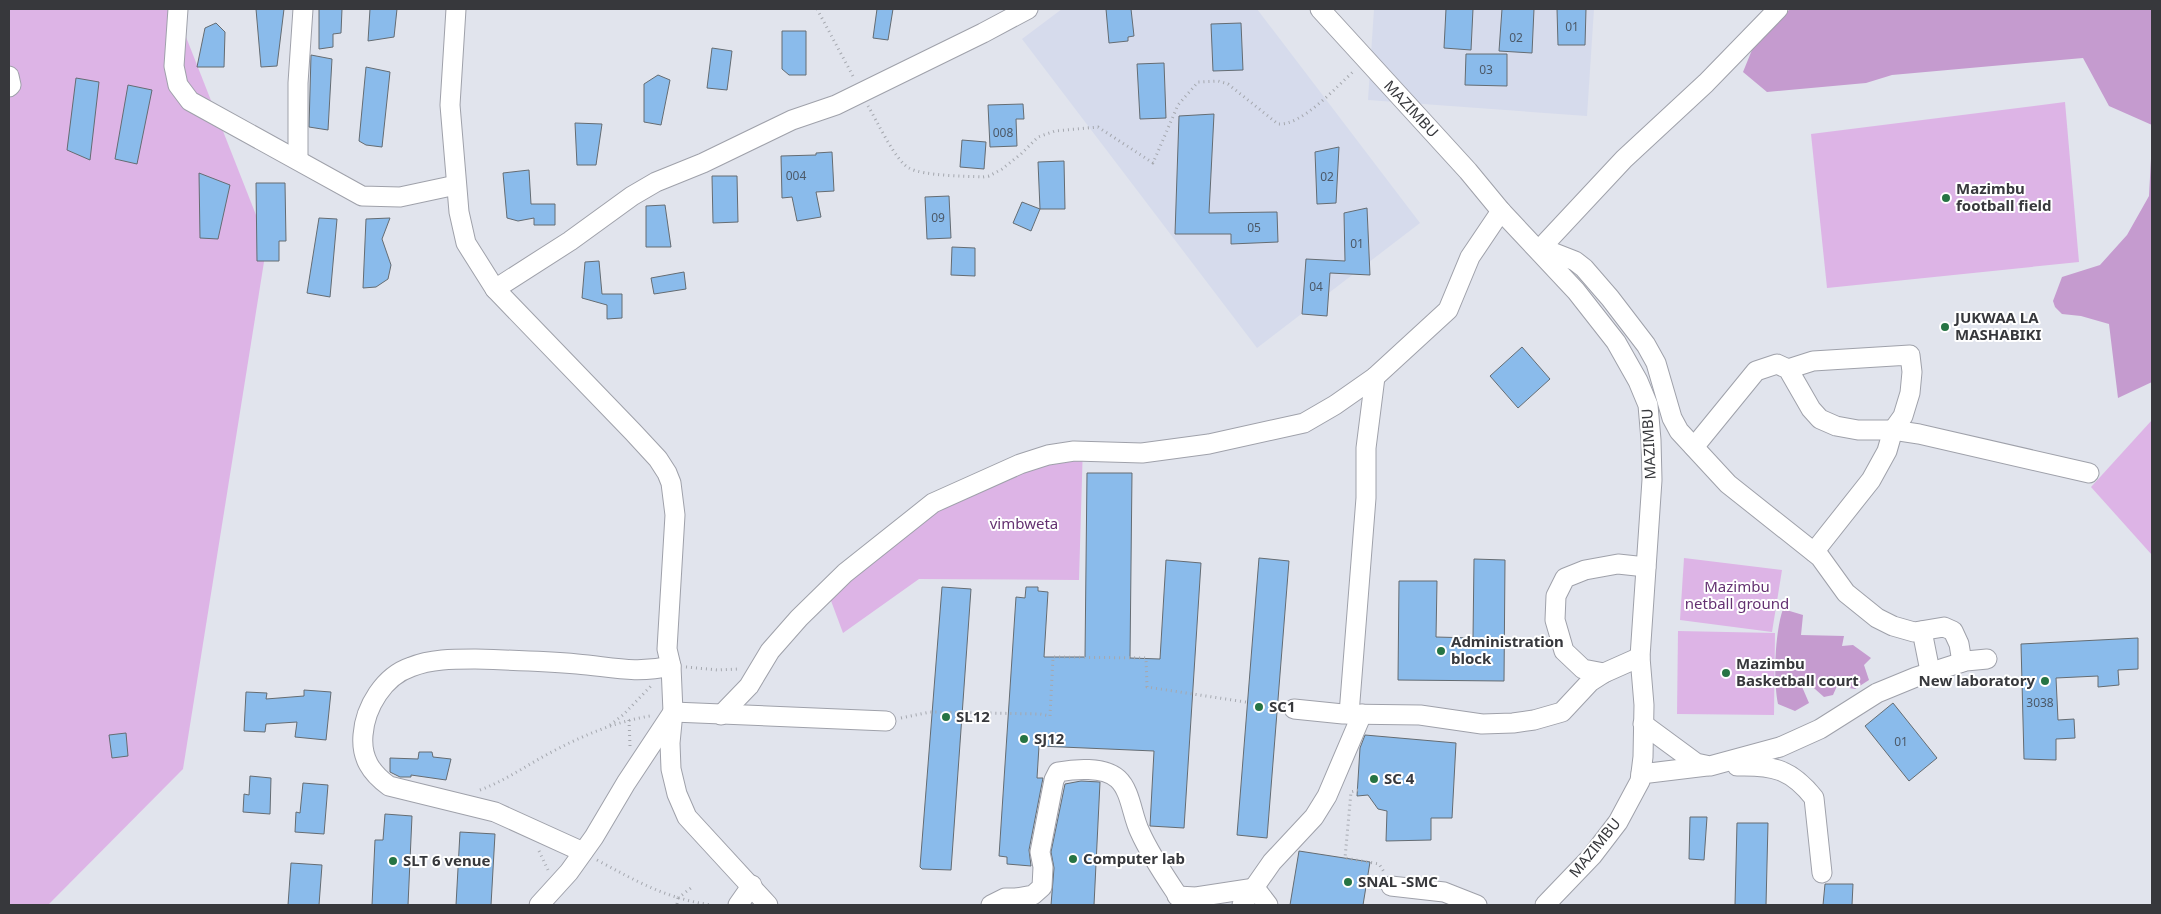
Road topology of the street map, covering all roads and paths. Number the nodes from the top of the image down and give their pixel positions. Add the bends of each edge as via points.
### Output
1 (178, 9) edge
2 (303, 9) edge
3 (456, 9) edge
4 (817, 9) edge
5 (1028, 9) edge
6 (1320, 9) edge
7 (1778, 9) edge
8 (1366, 61) junction
9 (9, 76) edge
10 (9, 87) edge
11 (861, 92) junction
12 (298, 160) junction
13 (456, 185) junction
14 (1501, 211) junction
15 (1539, 250) junction
16 (496, 289) junction
17 (1788, 369) junction
18 (1375, 377) junction
19 (1893, 430) junction
20 (1694, 447) junction
21 (2089, 473) dead end
22 (1814, 552) junction
23 (1646, 567) junction
24 (1922, 631) junction
25 (765, 658) junction
26 (1640, 658) junction
27 (1987, 659) dead end
28 (1962, 662) junction
29 (671, 666) junction
30 (1930, 671) junction
31 (1604, 673) junction
32 (1294, 709) joint
33 (673, 712) junction
34 (1356, 714) junction
35 (721, 715) junction
36 (886, 721) joint
37 (1643, 724) junction
38 (608, 727) junction
39 (1710, 766) junction
40 (1641, 774) junction
41 (1358, 790) dead end
42 (457, 802) junction
43 (534, 843) dead end
44 (583, 852) junction
45 (1822, 872) dead end
46 (548, 878) dead end
47 (752, 885) junction
48 (1391, 886) joint
49 (691, 888) dead end
50 (1255, 888) junction
51 (1181, 900) edge
52 (1020, 902) edge
53 (677, 904) edge
54 (539, 905) edge
55 (712, 905) edge
56 (738, 905) edge
57 (768, 905) edge
58 (991, 905) edge
59 (1242, 905) edge
60 (1268, 905) edge
61 (1477, 905) edge
62 (1545, 905) edge

1 - 12 street via 174,66 178,85 190,101
2 - 12 street via 298,83
3 - 13 street via 450,105
4 - 11 path
5 - 11 street
6 - 8 street, MAZIMBU
7 - 15 street via 1706,83 1624,159
8 - 11 path via 1291,123 1278,124 1228,84 1198,82 1178,105 1153,163 1098,127 1055,130 1038,137 1002,169 983,177 908,168 896,155
8 - 14 street, MAZIMBU
9 - 10 street
11 - 16 street via 656,182
12 - 13 street via 362,196 400,197
13 - 16 street via 466,244
14 - 15 street, MAZIMBU
14 - 18 street via 1470,257 1448,310
15 - 20 street via 1575,261 1621,312 1646,344 1656,363 1675,425
15 - 23 street, MAZIMBU via 1616,342 1645,396 1652,454
16 - 29 street via 633,432 667,473 675,514 667,649
17 - 19 street via 1820,419 1858,430
17 - 19 street via 1813,362 1910,355 1910,393 1903,416
17 - 20 street via 1777,364 1756,371
18 - 25 street via 1304,423 1238,438 1142,453 1074,451 1048,456 1020,464 933,503 845,574
18 - 34 street via 1366,448
19 - 21 street
19 - 22 street via 1887,451 1871,480
20 - 22 street via 1728,484
22 - 24 street via 1862,608 1893,626
23 - 26 street, MAZIMBU
23 - 31 street via 1618,564 1585,570 1565,578 1556,596 1555,620 1564,651 1582,669
24 - 28 street via 1944,627 1953,632
24 - 30 street
25 - 29 path via 738,669
25 - 35 street via 749,686
26 - 31 street
26 - 37 street, MAZIMBU
27 - 28 street
28 - 30 street
29 - 33 street
29 - 38 path
29 - 42 street via 642,671 513,660 442,659 410,667 397,674 384,686 368,713 363,735 364,758 376,777 388,786
30 - 39 street via 1878,693 1820,728 1780,747
31 - 34 street via 1590,682 1562,712 1534,720 1482,724 1420,715
32 - 34 street
32 - 36 path via 1147,687 1146,658 1053,657 1050,716 930,712
33 - 35 street
33 - 38 path
33 - 44 street
33 - 47 street via 671,769 687,817
34 - 50 street via 1327,796 1314,817 1272,862
35 - 36 street
37 - 39 street via 1696,763
37 - 40 street, MAZIMBU
38 - 42 path
39 - 40 street
39 - 45 street via 1776,768 1800,781 1814,798
40 - 62 street, MAZIMBU via 1618,822 1592,856
41 - 48 path via 1351,792 1345,858 1379,864
42 - 44 street via 495,812
43 - 46 path via 548,868
44 - 54 street
44 - 55 path via 654,890 688,902
47 - 56 street
47 - 57 street
48 - 61 street via 1444,892
49 - 53 path, bridge via 678,898
50 - 51 street
50 - 59 street
50 - 60 street
51 - 52 street via 1140,832 1125,790 1117,778 1104,771 1069,770 1058,772 1054,780 1040,852 1042,887
52 - 58 street via 1005,898

